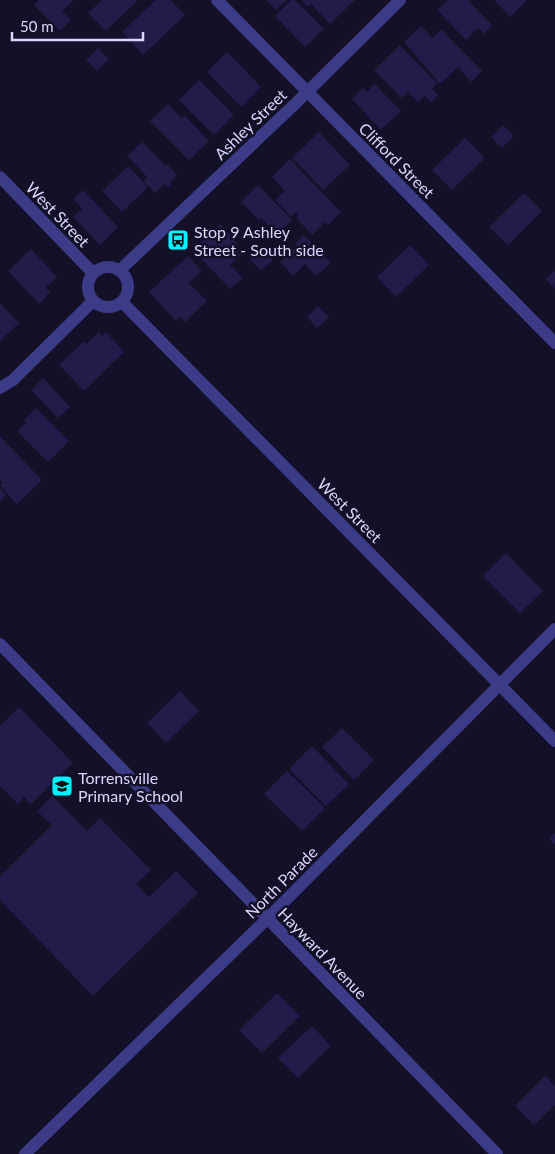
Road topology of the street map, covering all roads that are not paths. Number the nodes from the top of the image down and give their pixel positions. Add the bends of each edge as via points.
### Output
1 (217, 0) edge
2 (400, 0) edge
3 (306, 92) junction
4 (0, 177) edge
5 (120, 270) junction
6 (94, 273) junction
7 (93, 302) junction
8 (122, 302) junction
9 (555, 343) edge
10 (0, 388) edge
11 (555, 629) edge
12 (0, 644) edge
13 (499, 684) junction
14 (555, 742) edge
15 (267, 919) junction
16 (25, 1154) edge
17 (497, 1154) edge

1 - 3 street, Clifford Street
2 - 3 street, Ashley Street
3 - 5 street, Ashley Street
3 - 9 street, Clifford Street
4 - 6 street, West Street
5 - 6 street via 106,267
5 - 8 street via 128,283 128,294
6 - 7 street via 88,289
7 - 8 street via 106,308
7 - 10 street via 13,380
8 - 13 street, West Street
11 - 13 street, North Parade
12 - 15 street, Hayward Avenue
13 - 14 street, West Street
13 - 15 street, North Parade
15 - 16 street, North Parade
15 - 17 street, Hayward Avenue

